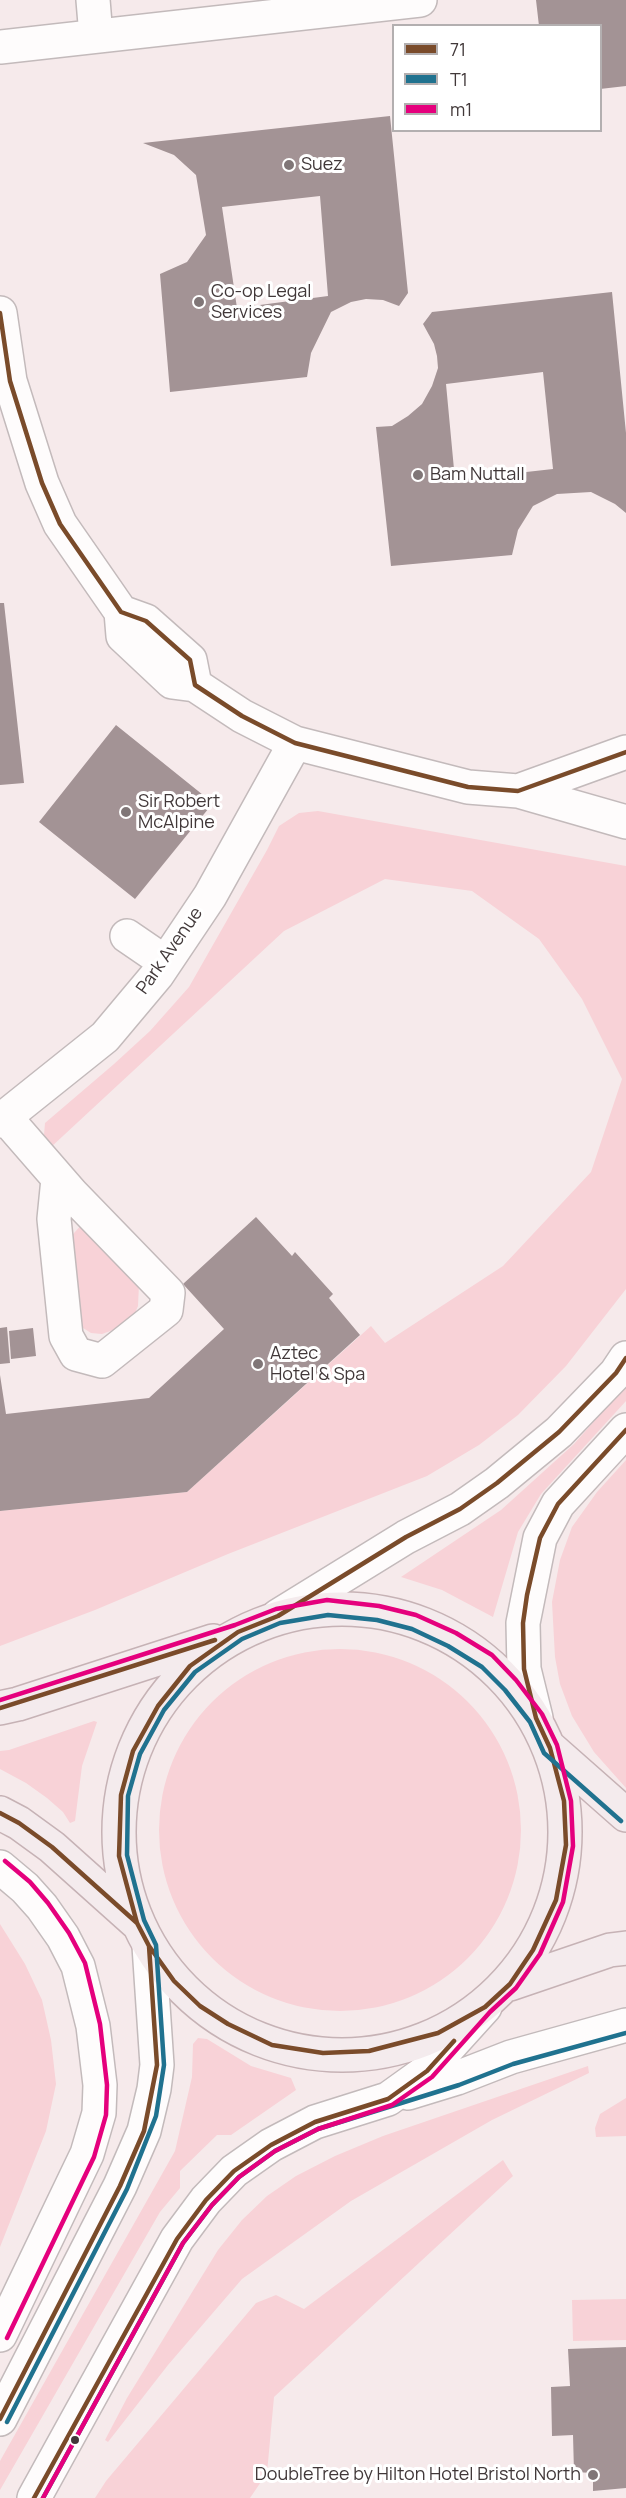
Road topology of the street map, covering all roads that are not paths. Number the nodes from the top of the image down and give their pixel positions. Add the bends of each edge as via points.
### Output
1 (93, 0) edge
2 (420, 0) edge
3 (96, 36) junction
4 (0, 47) edge
5 (0, 313) edge
6 (295, 744) junction
7 (626, 752) edge
8 (518, 791) junction
9 (626, 822) edge
10 (127, 936) dead end
11 (165, 962) junction
12 (3, 1120) edge
13 (58, 1179) junction
14 (626, 1358) edge
15 (626, 1430) edge
16 (278, 1616) junction
17 (238, 1632) junction
18 (0, 1708) edge
19 (536, 1718) junction
20 (550, 1748) junction
21 (0, 1813) edge
22 (626, 1815) edge
23 (0, 1867) edge
24 (143, 1934) junction
25 (626, 1948) edge
26 (510, 1984) junction
27 (485, 2007) junction
28 (626, 2025) edge
29 (388, 2099) junction
30 (0, 2335) edge
31 (0, 2419) edge
32 (34, 2498) edge

1 - 3 street
2 - 3 street
3 - 4 street
5 - 6 street via 10,381 42,483 60,524 121,612 123,636 172,681 195,685
6 - 8 street via 468,787
6 - 11 street, Park Avenue via 210,896
7 - 8 street
8 - 9 street
10 - 11 street
11 - 12 street, Park Avenue via 105,1037
12 - 13 street
13 - 13 street via 168,1293 166,1310 102,1362 76,1354 66,1336 54,1219
14 - 16 street via 560,1432 497,1483 460,1509 406,1537
15 - 19 street via 558,1504 540,1538 523,1623 524,1669
16 - 17 main road
16 - 19 main road via 328,1607 414,1622 487,1661
17 - 18 main road
17 - 24 main road via 190,1666 158,1706 133,1751 121,1795 119,1856
19 - 20 main road
20 - 22 main road
20 - 26 main road via 564,1801 566,1845 556,1900 533,1950
21 - 24 main road via 52,1847
23 - 30 street via 42,1907 78,1966 93,2026 100,2085 99,2113 87,2154
24 - 27 main road via 174,1981 200,2006 272,2045 323,2053 369,2051 438,2033
24 - 31 street via 157,2065 144,2131 120,2186
25 - 26 main road
26 - 27 main road
27 - 29 street via 427,2071
28 - 29 street via 511,2057
29 - 32 street via 315,2122 272,2145 234,2171 206,2200 177,2239

